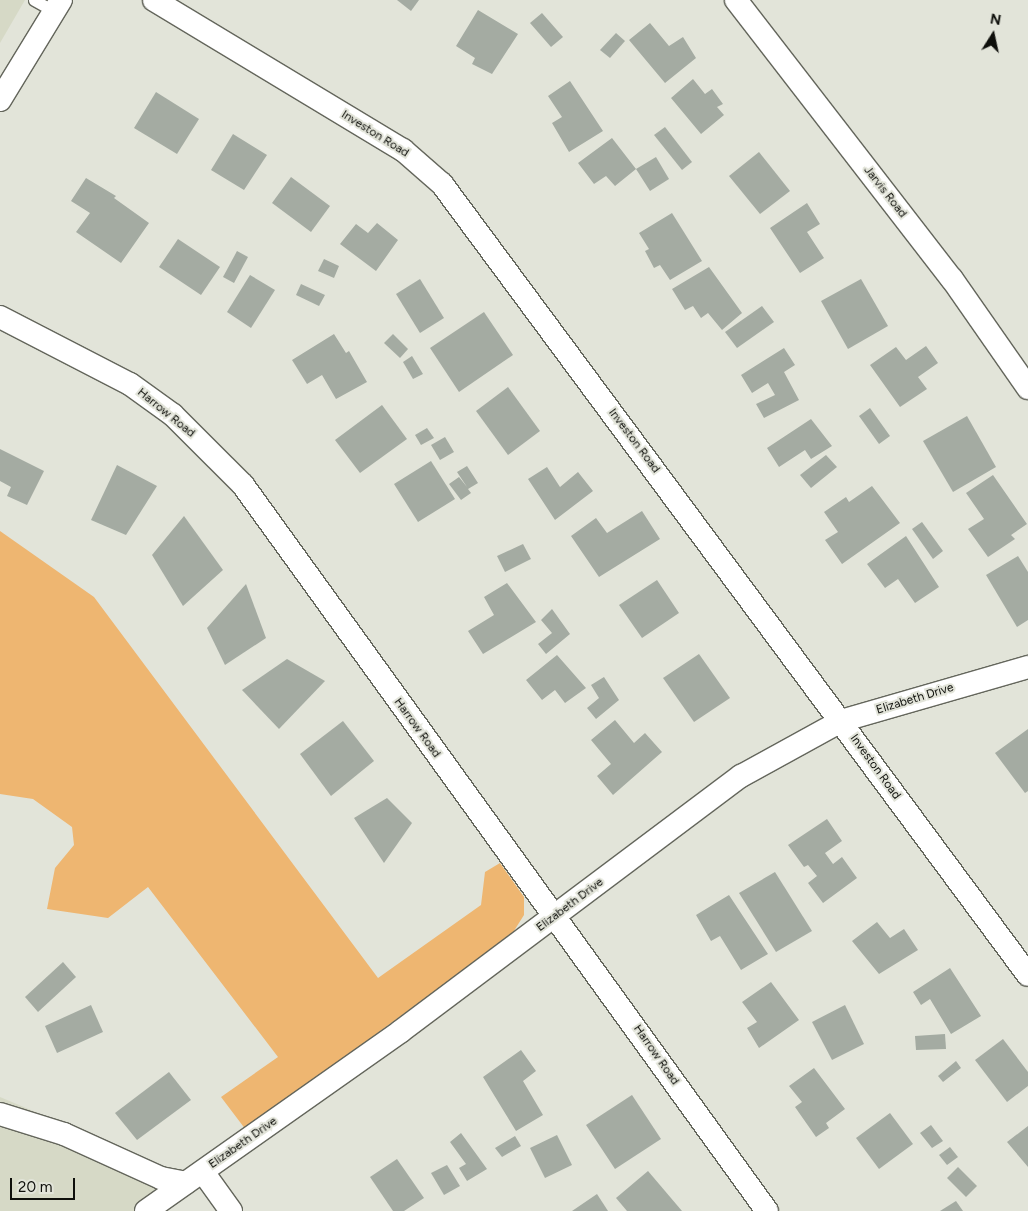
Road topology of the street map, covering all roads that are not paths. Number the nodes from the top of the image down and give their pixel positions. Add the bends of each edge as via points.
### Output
1 (34, 0) edge
2 (154, 0) edge
3 (736, 0) edge
4 (58, 5) edge
5 (0, 100) edge
6 (0, 317) edge
7 (1028, 388) edge
8 (1028, 667) edge
9 (841, 721) junction
10 (557, 915) junction
11 (1028, 975) edge
12 (0, 1114) edge
13 (194, 1178) junction
14 (146, 1211) edge
15 (231, 1211) edge
16 (767, 1211) edge

1 - 4 lane
2 - 9 street, Investon Road via 403,150 442,184
3 - 7 street, Jarvis Road via 952,279
4 - 5 street
6 - 10 street, Harrow Road via 130,384 172,415 244,485 443,763
8 - 9 street, Elizabeth Drive
9 - 10 street, Elizabeth Drive via 741,776
9 - 11 street, Investon Road
10 - 13 street, Elizabeth Drive
10 - 16 street, Harrow Road
12 - 13 street via 64,1134 161,1178
13 - 14 street, Elizabeth Drive
13 - 15 street

